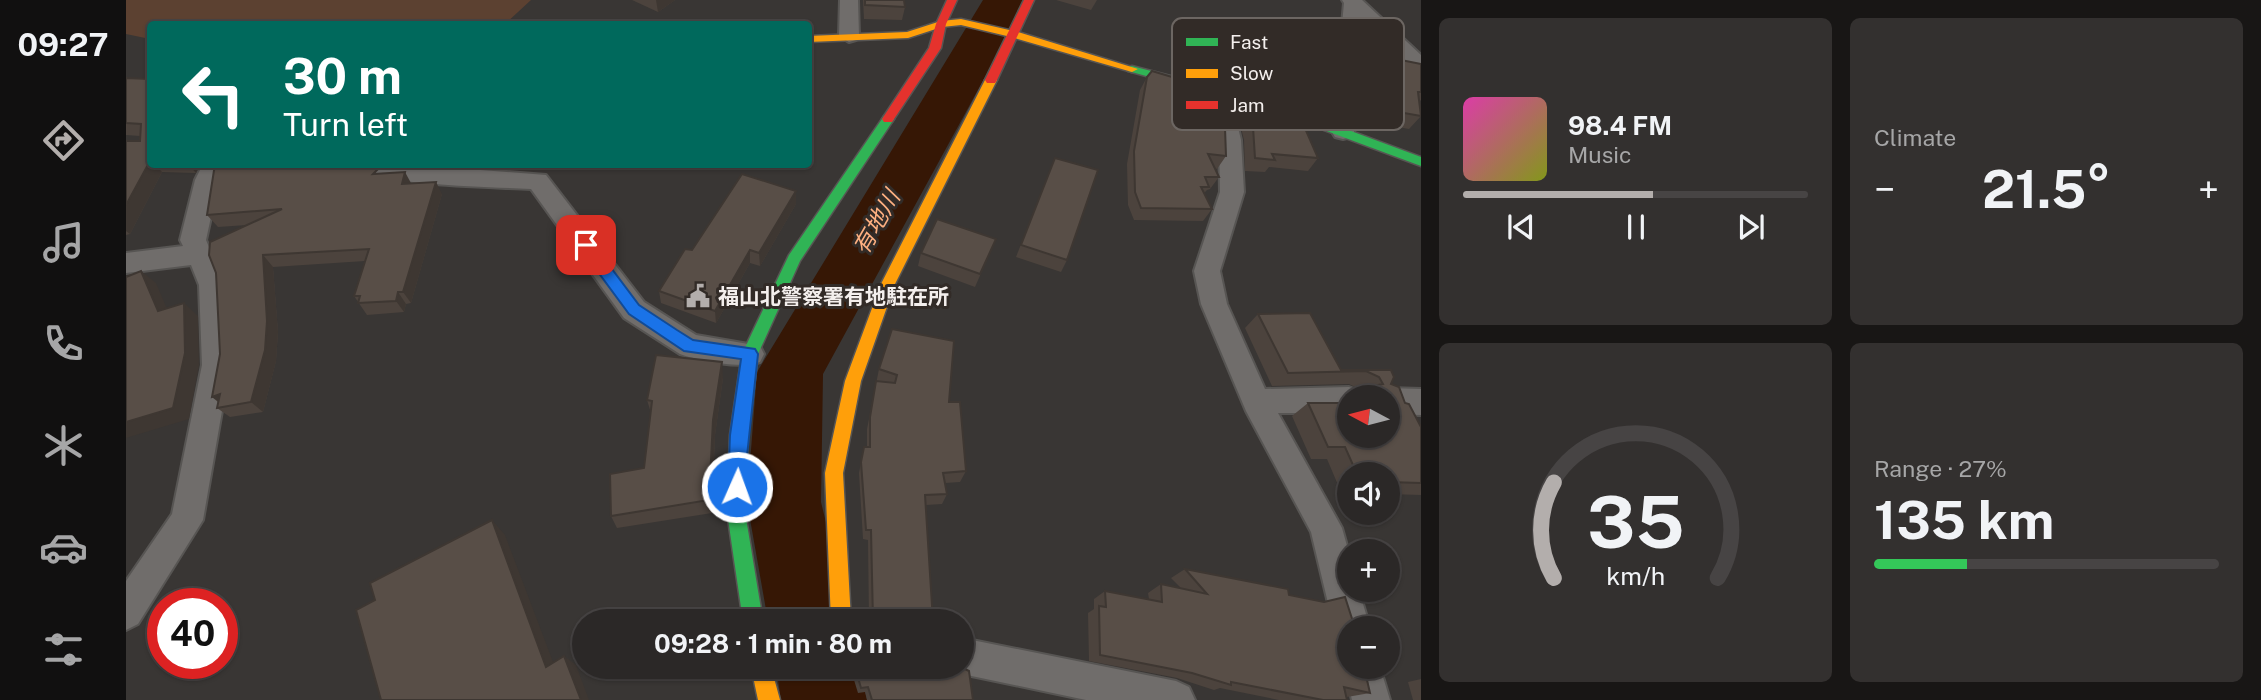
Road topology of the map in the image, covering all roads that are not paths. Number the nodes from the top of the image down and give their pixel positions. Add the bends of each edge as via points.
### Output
1 (849, 0) edge
2 (952, 0) edge
3 (1029, 0) edge
4 (1352, 1) edge
5 (1370, 18) edge
6 (941, 24) junction
7 (1014, 34) junction
8 (849, 36) junction
9 (812, 39) edge
10 (1404, 50) edge
11 (1421, 66) edge
12 (1172, 80) edge
13 (1228, 130) edge
14 (1337, 130) edge
15 (1343, 132) joint
16 (1421, 162) edge
17 (213, 168) edge
18 (369, 168) edge
19 (537, 173) edge
20 (199, 254) junction
21 (126, 262) edge
22 (750, 354) junction
23 (1337, 400) edge
24 (1400, 401) edge
25 (1256, 402) junction
26 (1421, 402) edge
27 (136, 584) edge
28 (751, 609) edge
29 (840, 609) edge
30 (126, 612) edge
31 (1349, 616) edge
32 (974, 658) edge
33 (764, 679) edge
34 (1365, 679) edge
35 (769, 700) edge
36 (1176, 700) edge
37 (1371, 700) edge

1 - 8 street
2 - 6 street
3 - 7 street
4 - 5 street
6 - 7 street via 961,22
6 - 8 street via 908,35
6 - 22 street via 936,48 794,259
7 - 12 street
7 - 29 street via 887,284 853,381 834,473
8 - 9 street
10 - 11 street
13 - 25 street via 1232,192 1207,271 1214,304
14 - 15 street
15 - 16 street
17 - 20 street via 193,240
18 - 19 street via 443,176
19 - 22 street via 634,310 690,346
20 - 21 street
20 - 27 street via 212,285 216,365 187,520
22 - 28 street via 739,435 736,512
23 - 25 street
24 - 26 street
25 - 31 street via 1326,528
27 - 30 street
32 - 36 street
33 - 35 street
34 - 37 street

